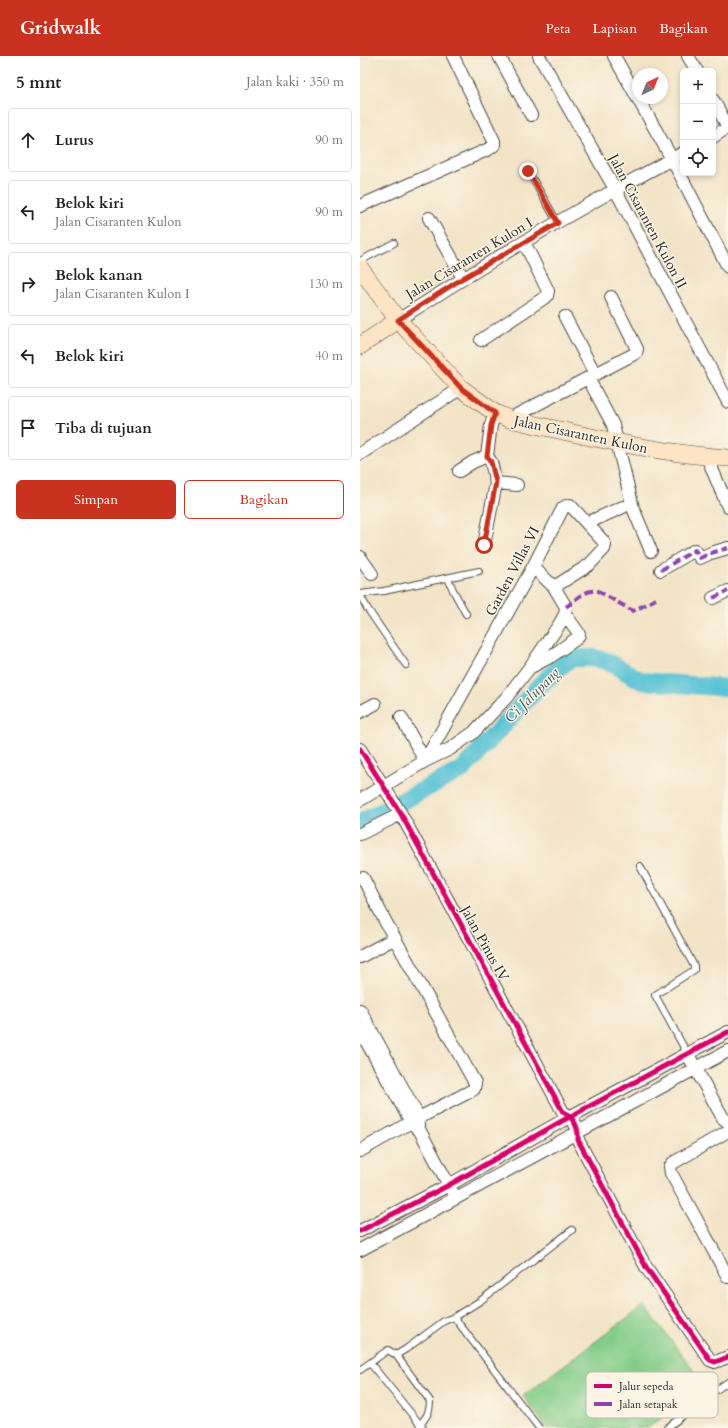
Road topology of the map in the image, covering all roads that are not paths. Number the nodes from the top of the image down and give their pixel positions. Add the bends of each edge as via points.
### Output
1 (453, 56) edge
2 (499, 56) edge
3 (539, 56) edge
4 (614, 56) edge
5 (688, 56) edge
6 (695, 68) edge
7 (715, 104) edge
8 (531, 115) dead end
9 (728, 127) edge
10 (716, 134) edge
11 (680, 155) edge
12 (672, 160) junction
13 (528, 171) dead end
14 (615, 189) junction
15 (360, 206) edge
16 (429, 218) dead end
17 (558, 223) junction
18 (524, 242) junction
19 (394, 243) dead end
20 (360, 261) edge
21 (728, 267) edge
22 (360, 268) edge
23 (463, 278) junction
24 (611, 297) dead end
25 (565, 317) dead end
26 (398, 320) junction
27 (481, 340) dead end
28 (360, 346) edge
29 (592, 376) junction
30 (461, 388) junction
31 (728, 402) edge
32 (502, 416) junction
33 (618, 444) junction
34 (360, 454) edge
35 (487, 456) junction
36 (707, 457) junction
37 (728, 458) edge
38 (459, 471) dead end
39 (496, 482) junction
40 (518, 485) dead end
41 (623, 506) dead end
42 (728, 507) edge
43 (588, 523) junction
44 (484, 545) dead end
45 (728, 548) edge
46 (651, 551) dead end
47 (360, 557) edge
48 (533, 567) junction
49 (660, 570) dead end
50 (479, 571) dead end
51 (372, 574) dead end
52 (448, 578) junction
53 (554, 588) junction
54 (728, 591) edge
55 (360, 594) edge
56 (713, 598) dead end
57 (466, 614) dead end
58 (565, 614) junction
59 (406, 665) dead end
60 (530, 667) junction
61 (375, 704) dead end
62 (360, 712) edge
63 (401, 717) dead end
64 (360, 749) edge
65 (425, 761) junction
66 (385, 788) junction
67 (360, 800) edge
68 (399, 812) junction
69 (360, 834) edge
70 (640, 866) dead end
71 (363, 878) dead end
72 (395, 938) junction
73 (360, 957) edge
74 (360, 1010) edge
75 (360, 1030) edge
76 (728, 1032) edge
77 (728, 1051) edge
78 (687, 1053) junction
79 (695, 1069) junction
80 (565, 1116) junction
81 (415, 1120) junction
82 (725, 1120) edge
83 (576, 1136) junction
84 (726, 1136) edge
85 (360, 1151) edge
86 (449, 1185) junction
87 (456, 1199) junction
88 (572, 1230) dead end
89 (360, 1231) edge
90 (360, 1250) edge
91 (728, 1277) edge
92 (454, 1317) junction
93 (396, 1355) junction
94 (728, 1357) edge
95 (370, 1363) junction
96 (360, 1370) edge
97 (728, 1382) edge
98 (718, 1389) edge
99 (680, 1418) edge
100 (422, 1426) edge
101 (539, 1428) edge
102 (667, 1428) edge

1 - 15 street via 494,145
2 - 8 street
3 - 14 street, Jalan Cisaranten Kulon II
4 - 12 street
5 - 6 street
7 - 9 street
9 - 10 street
11 - 12 street, Jalan Cisaranten Kulon I
12 - 14 street, Jalan Cisaranten Kulon I
12 - 21 street
13 - 17 lane
14 - 17 street, Jalan Cisaranten Kulon I
14 - 31 street, Jalan Cisaranten Kulon II
16 - 23 street
17 - 18 street, Jalan Cisaranten Kulon I
18 - 23 street, Jalan Cisaranten Kulon I
18 - 27 street via 548,291 547,296
19 - 20 lane
22 - 26 main road, Jalan Cisaranten Kulon
23 - 26 street, Jalan Cisaranten Kulon I
24 - 29 street via 637,349 636,352
25 - 29 street
26 - 28 main road
26 - 30 main road, Jalan Cisaranten Kulon
29 - 32 street
29 - 33 street via 613,425
30 - 32 main road, Jalan Cisaranten Kulon
30 - 34 street
32 - 33 main road, Jalan Cisaranten Kulon
32 - 35 street via 491,425
33 - 36 main road, Jalan Cisaranten Kulon
33 - 46 street via 633,508
35 - 38 street
35 - 39 street
36 - 37 main road, Jalan Cisaranten Kulon
36 - 42 street
39 - 40 street
39 - 44 street
41 - 43 street
43 - 48 street, Garden Villas VI via 570,505 562,508
43 - 53 street, Garden Villas VI via 603,541 604,549 589,565
45 - 49 street via 700,558 695,550
47 - 51 street
48 - 53 street
48 - 65 street, Garden Villas VI
50 - 52 lane
52 - 55 lane
52 - 57 lane
53 - 58 street via 566,607
54 - 56 street
55 - 59 lane
58 - 60 street
58 - 60 street via 579,635 550,657
60 - 65 street via 473,734
61 - 62 street
63 - 65 street
64 - 66 street, Jalan Pinus IV
65 - 66 street
66 - 67 street
66 - 68 street, Jalan Pinus IV
68 - 69 street
68 - 80 street, Jalan Pinus IV
70 - 78 lane via 694,966 694,970 655,995
71 - 72 street
72 - 73 street
72 - 81 street via 475,1083 474,1089
74 - 81 street
75 - 81 street
76 - 78 street
77 - 79 street
78 - 79 street
78 - 80 street
79 - 82 street
79 - 83 street
80 - 83 street, Jalan Pinus IV
80 - 86 street
81 - 85 street
81 - 86 street
82 - 84 street
83 - 87 street
83 - 94 street, Jalan Pinus IV via 646,1267 710,1360 715,1362
84 - 91 street via 672,1163 670,1167
86 - 87 street
86 - 89 street
87 - 90 street
88 - 92 lane via 480,1301
92 - 93 lane via 444,1321
92 - 101 lane
93 - 95 lane via 388,1350
93 - 100 lane via 430,1402 429,1415
95 - 96 lane
95 - 100 lane
97 - 98 lane
99 - 102 lane

